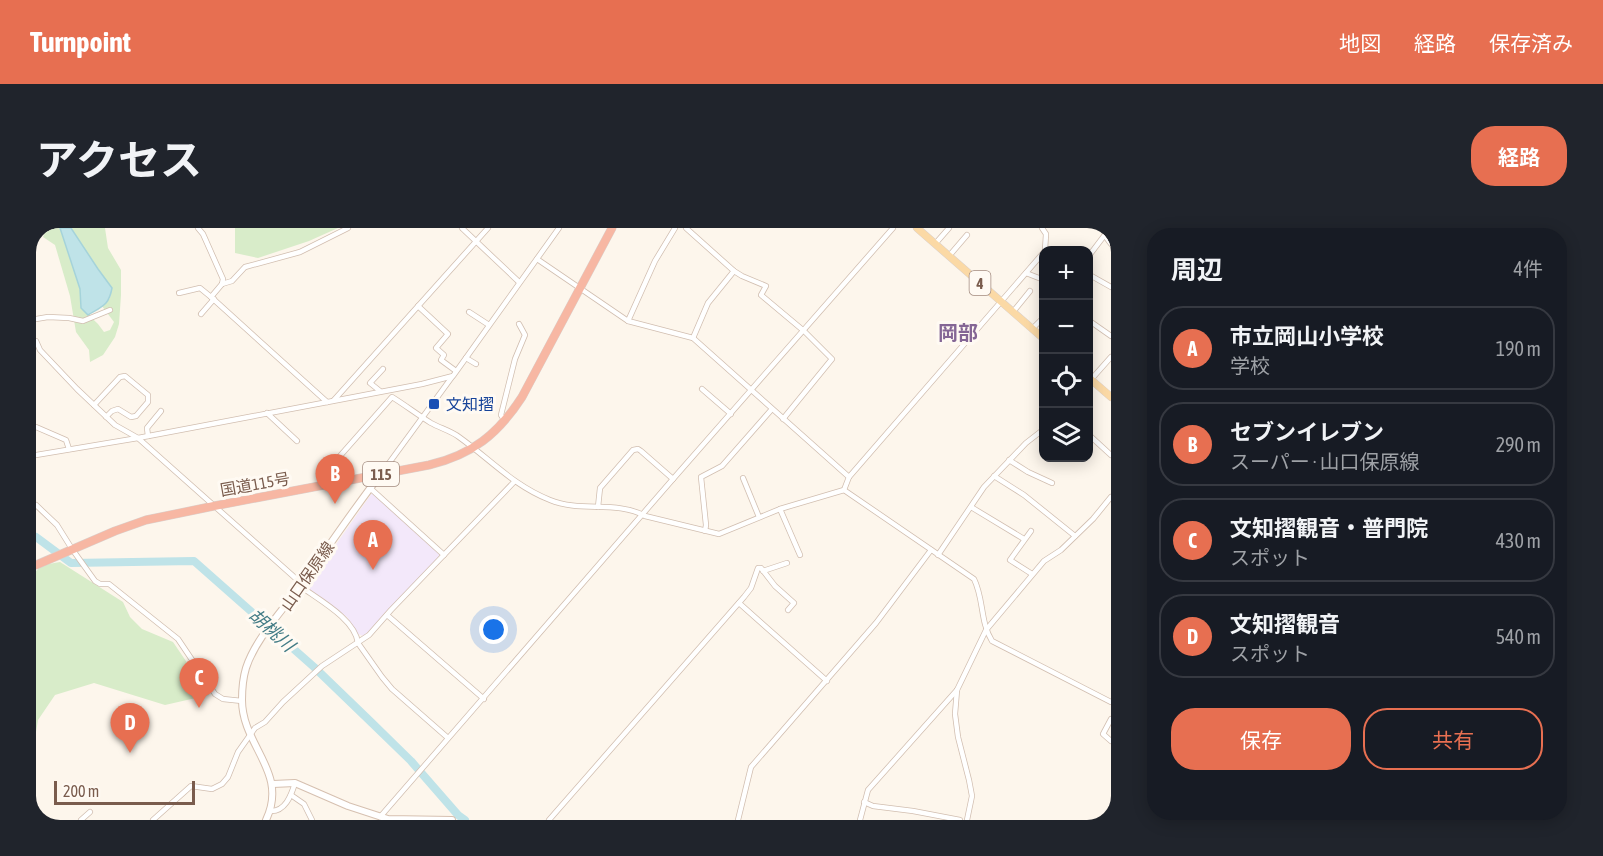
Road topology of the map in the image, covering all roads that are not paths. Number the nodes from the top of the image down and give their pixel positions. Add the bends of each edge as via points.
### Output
1 (198, 228) edge
2 (348, 228) edge
3 (462, 228) edge
4 (488, 228) edge
5 (559, 228) edge
6 (612, 228) edge
7 (675, 228) edge
8 (686, 228) edge
9 (893, 228) edge
10 (917, 228) edge
11 (949, 228) edge
12 (1042, 228) edge
13 (1110, 228) edge
14 (967, 235) dead end
15 (1105, 236) junction
16 (476, 241) junction
17 (935, 244) junction
18 (1111, 244) edge
19 (1045, 246) edge
20 (1093, 252) edge
21 (949, 256) junction
22 (1039, 257) edge
23 (537, 259) junction
24 (735, 271) junction
25 (1026, 273) junction
26 (1093, 276) edge
27 (1039, 278) edge
28 (519, 282) junction
29 (222, 284) junction
30 (1111, 287) edge
31 (580, 289) junction
32 (1030, 291) dead end
33 (179, 293) dead end
34 (212, 298) junction
35 (1001, 302) junction
36 (418, 306) junction
37 (110, 310) dead end
38 (469, 312) dead end
39 (1013, 312) junction
40 (201, 314) dead end
41 (36, 319) edge
42 (628, 321) junction
43 (1039, 321) edge
44 (1093, 323) edge
45 (519, 324) dead end
46 (489, 325) junction
47 (1032, 329) junction
48 (804, 331) junction
49 (1039, 335) edge
50 (1111, 336) edge
51 (693, 338) junction
52 (36, 341) edge
53 (1111, 357) edge
54 (466, 358) junction
55 (476, 364) dead end
56 (382, 369) dead end
57 (454, 373) junction
58 (1093, 377) edge
59 (1093, 382) edge
60 (702, 389) dead end
61 (752, 390) junction
62 (382, 391) junction
63 (392, 396) junction
64 (1111, 397) edge
65 (330, 401) junction
66 (94, 405) junction
67 (772, 409) junction
68 (161, 411) dead end
69 (267, 413) junction
70 (731, 414) junction
71 (106, 417) junction
72 (424, 417) junction
73 (783, 419) junction
74 (505, 421) junction
75 (36, 427) edge
76 (1039, 433) edge
77 (148, 436) junction
78 (138, 438) junction
79 (1093, 438) edge
80 (297, 441) dead end
81 (474, 448) junction
82 (69, 449) junction
83 (36, 455) edge
84 (1111, 455) edge
85 (1009, 460) junction
86 (332, 465) dead end
87 (381, 474) junction
88 (994, 476) junction
89 (849, 477) junction
90 (743, 478) dead end
91 (673, 479) junction
92 (514, 482) junction
93 (1052, 483) dead end
94 (370, 488) junction
95 (844, 490) junction
96 (1111, 496) edge
97 (36, 505) edge
98 (214, 506) junction
99 (598, 507) junction
100 (971, 507) junction
101 (780, 508) junction
102 (643, 515) junction
103 (759, 517) junction
104 (705, 531) junction
105 (1031, 531) dead end
106 (1075, 536) junction
107 (1024, 539) junction
108 (72, 549) junction
109 (931, 550) junction
110 (444, 555) junction
111 (800, 555) dead end
112 (938, 555) junction
113 (787, 563) dead end
114 (36, 565) edge
115 (764, 571) junction
116 (1032, 574) junction
117 (301, 585) junction
118 (739, 603) junction
119 (788, 610) dead end
120 (387, 615) junction
121 (986, 630) junction
122 (358, 643) junction
123 (827, 681) junction
124 (957, 690) junction
125 (484, 699) junction
126 (242, 701) junction
127 (1111, 702) edge
128 (1111, 719) edge
129 (250, 735) junction
130 (448, 738) junction
131 (1111, 741) edge
132 (295, 783) junction
133 (273, 784) junction
134 (291, 795) junction
135 (864, 802) junction
136 (270, 811) junction
137 (90, 812) dead end
138 (380, 817) junction
139 (81, 820) edge
140 (153, 820) edge
141 (266, 820) edge
142 (312, 820) edge
143 (417, 820) edge
144 (452, 820) edge
145 (549, 820) edge
146 (738, 820) edge
147 (860, 820) edge
148 (960, 820) edge
149 (967, 820) edge

1 - 29 street via 222,275
2 - 29 street via 300,252 245,267 232,281
3 - 16 street
4 - 16 street
5 - 23 street
6 - 31 highway, 国道115号 / 115
7 - 42 street
8 - 24 street
9 - 48 street
10 - 17 main road, 4
11 - 17 street
12 - 19 street via 1046,234
13 - 15 street
14 - 21 street
15 - 18 street
15 - 20 street
16 - 28 street
16 - 36 street
17 - 21 main road, 4
21 - 35 main road, 4
22 - 25 street
23 - 28 street
23 - 31 street
24 - 48 street via 766,286 761,295
24 - 51 street via 708,303
25 - 27 street
25 - 35 street
26 - 30 street
28 - 46 street
29 - 34 street
31 - 42 street
31 - 74 highway, 国道115号 / 115
32 - 39 street
33 - 34 street via 200,288
34 - 40 street
34 - 65 street
35 - 39 main road, 4
35 - 89 street
36 - 57 street via 448,334 436,348
36 - 65 street
37 - 41 street via 83,321
38 - 46 street
39 - 47 main road, 4
42 - 51 street
43 - 47 street
44 - 50 street
45 - 74 street via 525,335 501,415
46 - 54 street
47 - 49 main road, 4
48 - 61 street
48 - 73 street via 832,359
51 - 61 street
52 - 66 street via 40,350
53 - 58 street
54 - 55 street
54 - 57 street
56 - 62 street via 370,383
57 - 62 street
57 - 72 street
59 - 64 main road
60 - 70 street
61 - 67 street
61 - 70 street
62 - 63 street
62 - 65 street
63 - 72 street
63 - 86 street
65 - 69 street
66 - 71 street
66 - 71 street via 125,376 148,395 148,402 136,416 118,409
67 - 73 street
67 - 104 street via 722,466 701,477
68 - 77 street via 147,428
69 - 77 street
69 - 80 street
70 - 91 street
71 - 78 street
72 - 81 street
72 - 87 street
73 - 89 street
74 - 81 highway, 国道115号 / 115
75 - 82 street via 65,439
76 - 85 street
77 - 78 street
78 - 82 street
78 - 98 street
79 - 84 street
81 - 87 highway, 国道115号 / 115 via 438,463
81 - 92 street
82 - 83 street
85 - 88 street
85 - 93 street
87 - 94 main road, 山口保原線
87 - 98 highway, 国道115号 / 115
88 - 100 street
88 - 106 street
89 - 95 street
90 - 103 street
91 - 99 street via 641,451 633,450 600,488
91 - 102 street
92 - 99 street via 555,502
92 - 110 street
94 - 110 street
94 - 117 main road, 山口保原線
95 - 101 street
95 - 109 street
96 - 106 street
97 - 108 street via 57,525
98 - 108 highway, 国道115号 / 115 via 146,520
98 - 117 street
99 - 102 street via 624,508
100 - 107 street
100 - 112 street
101 - 103 street
101 - 111 street
102 - 104 street
102 - 125 street
103 - 104 street via 719,534
105 - 107 street
106 - 116 street
107 - 116 street via 1010,560
108 - 114 highway, 国道115号 / 115
108 - 126 street via 95,581 109,584 173,633 215,694
109 - 112 street
109 - 123 street
110 - 120 street
112 - 121 street via 975,581
113 - 115 street
115 - 118 street via 759,568
115 - 119 street via 794,603
116 - 121 street
117 - 122 street via 343,617
117 - 126 main road, 山口保原線 via 253,653 246,668
118 - 123 street
118 - 145 street
120 - 122 street
120 - 125 street
121 - 124 street
121 - 127 street via 994,643
122 - 129 street via 315,671
122 - 130 street via 392,689
123 - 146 street via 751,767
124 - 135 street via 870,788
124 - 149 street via 958,737 972,796
125 - 130 street
126 - 129 main road, 山口保原線
128 - 131 street via 1102,734
129 - 133 main road, 山口保原線
129 - 140 street via 228,777 219,786 191,786
130 - 138 street
132 - 133 main road
132 - 134 street
132 - 138 main road
133 - 136 main road, 山口保原線
134 - 136 street via 280,809
134 - 142 street via 306,805
135 - 147 street
135 - 148 street
136 - 141 main road, 山口保原線
137 - 139 street
138 - 143 main road
143 - 144 main road

